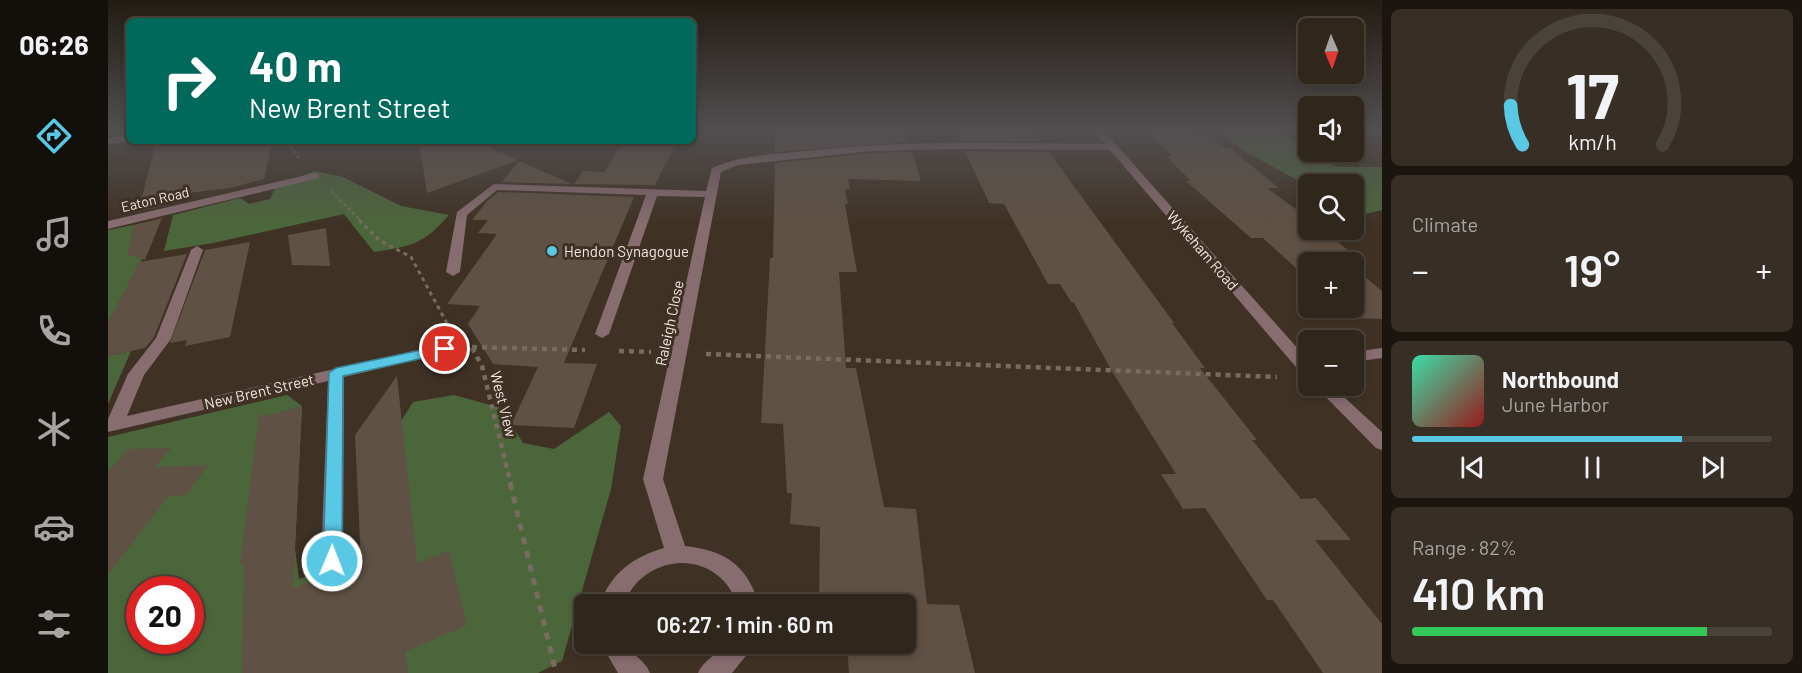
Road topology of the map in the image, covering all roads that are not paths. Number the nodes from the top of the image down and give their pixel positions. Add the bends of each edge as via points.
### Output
1 (737, 161) edge
2 (1125, 161) edge
3 (315, 176) road end
4 (653, 192) junction
5 (711, 194) junction
6 (108, 225) edge
7 (196, 250) dead end
8 (453, 272) dead end
9 (602, 334) dead end
10 (445, 349) dead end
11 (1382, 354) edge
12 (1298, 355) edge
13 (1364, 356) edge
14 (336, 373) junction
15 (1333, 396) edge
16 (111, 426) edge
17 (1382, 443) edge
18 (677, 554) junction
19 (332, 561) dead end
20 (616, 594) edge
21 (746, 594) edge
22 (732, 654) edge
23 (710, 673) edge

1 - 5 street, Raleigh Close via 716,170
2 - 12 street, Wykeham Road
3 - 6 street, Eaton Road
4 - 5 street
4 - 8 street via 494,187 461,214
4 - 9 street
5 - 18 street, Raleigh Close via 653,479
7 - 16 street via 163,339 135,374
10 - 14 street, New Brent Street
11 - 13 street
14 - 16 street, New Brent Street
14 - 19 street
15 - 17 street
18 - 20 street via 636,570
18 - 21 street via 699,555 720,563 736,577
22 - 23 street

